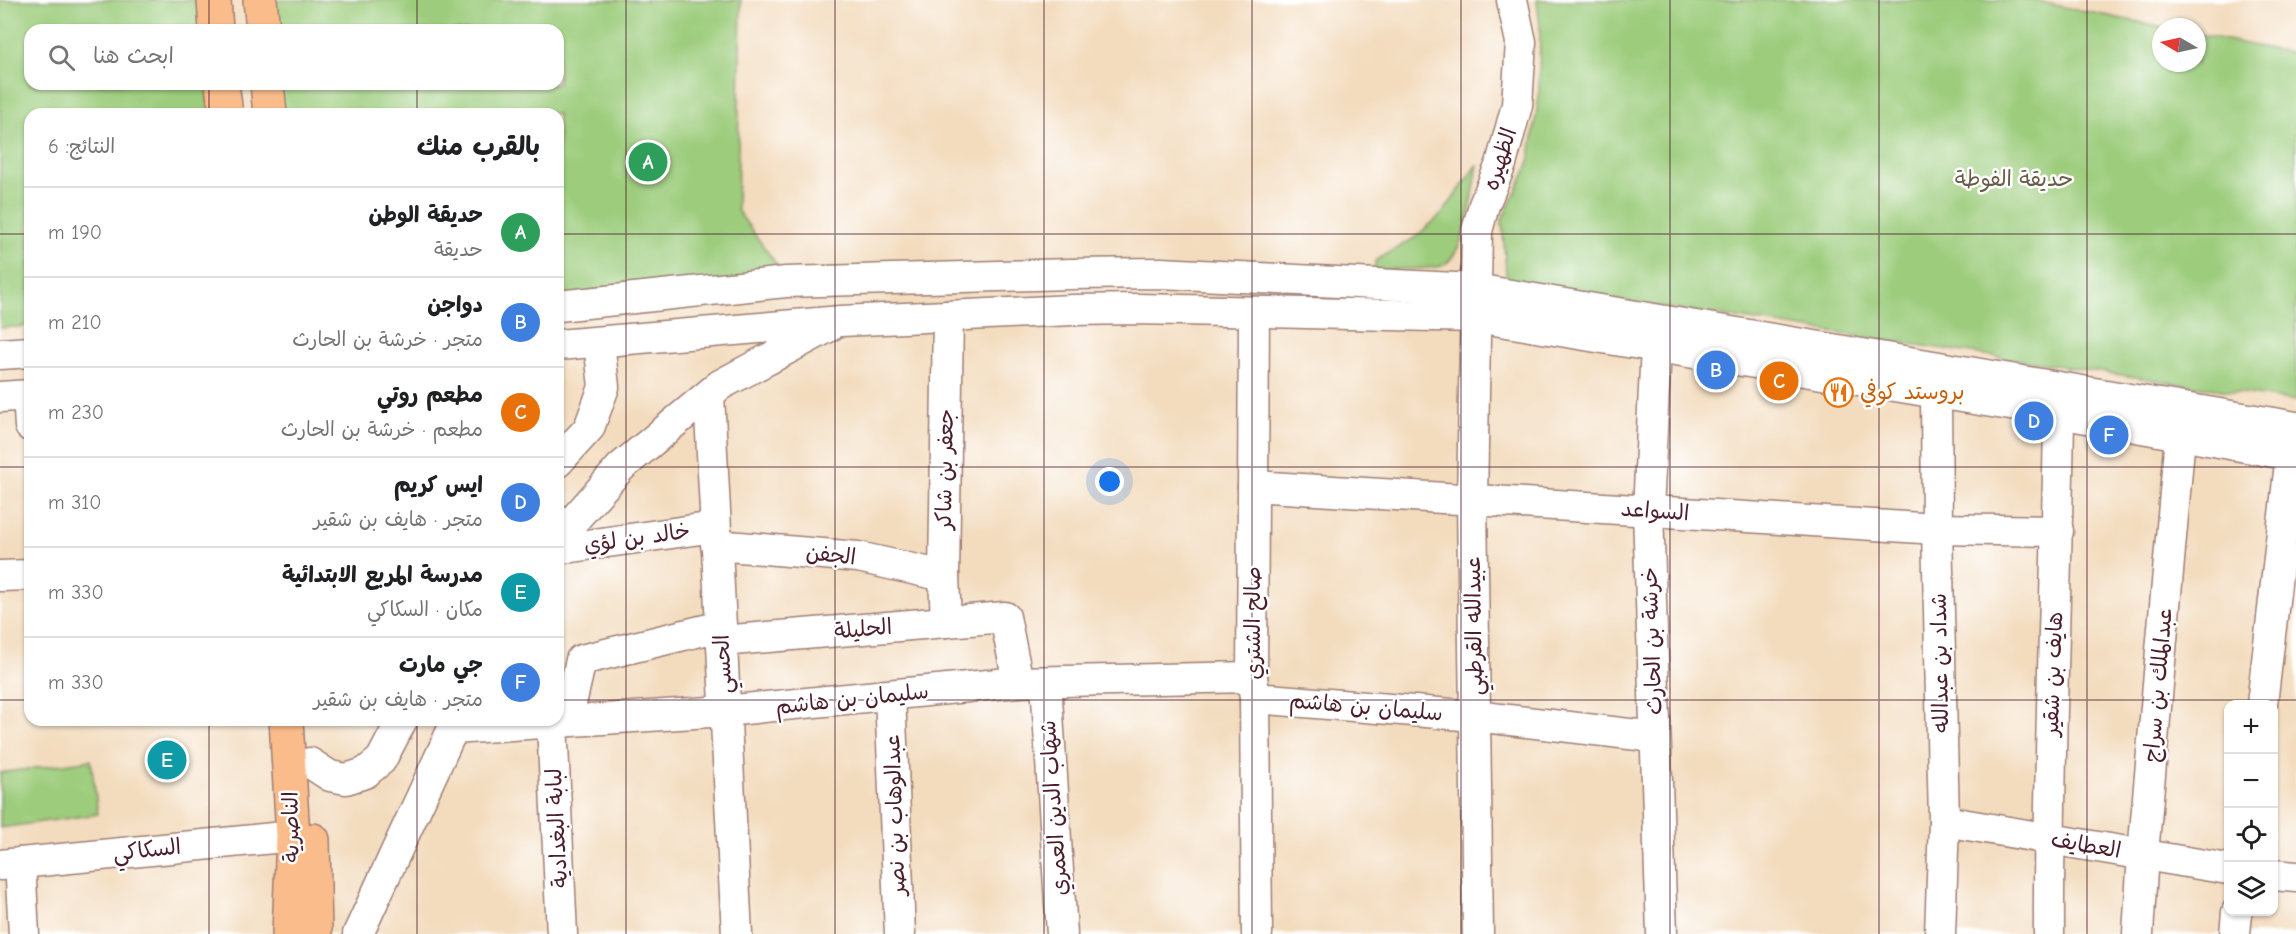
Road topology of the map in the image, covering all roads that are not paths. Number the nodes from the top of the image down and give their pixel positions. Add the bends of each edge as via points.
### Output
1 (214, 0) edge
2 (261, 0) edge
3 (1512, 0) edge
4 (216, 24) edge
5 (263, 24) edge
6 (223, 90) edge
7 (268, 90) edge
8 (225, 108) edge
9 (269, 108) edge
10 (1484, 205) junction
11 (1382, 285) junction
12 (1476, 303) junction
13 (564, 305) edge
14 (1254, 312) junction
15 (948, 316) junction
16 (841, 321) junction
17 (599, 342) junction
18 (564, 345) edge
19 (1656, 347) junction
20 (24, 352) edge
21 (0, 354) edge
22 (1936, 393) junction
23 (709, 394) junction
24 (2080, 408) junction
25 (2142, 415) junction
26 (2180, 436) junction
27 (2294, 446) edge
28 (564, 455) edge
29 (1253, 486) junction
30 (1472, 500) junction
31 (1648, 511) junction
32 (1937, 529) junction
33 (564, 531) edge
34 (2058, 531) junction
35 (716, 536) junction
36 (564, 549) edge
37 (24, 575) edge
38 (0, 576) edge
39 (944, 576) junction
40 (1005, 617) joint
41 (946, 622) junction
42 (721, 633) junction
43 (1032, 682) junction
44 (1253, 688) junction
45 (891, 695) junction
46 (2263, 700) edge
47 (564, 710) edge
48 (725, 711) junction
49 (1475, 716) junction
50 (564, 722) edge
51 (286, 726) edge
52 (309, 726) edge
53 (399, 726) edge
54 (454, 726) edge
55 (560, 726) edge
56 (1655, 737) junction
57 (310, 763) junction
58 (1944, 821) junction
59 (293, 836) junction
60 (2048, 838) junction
61 (2143, 854) junction
62 (10, 864) edge
63 (2224, 868) edge
64 (2278, 875) edge
65 (2296, 877) edge
66 (2237, 916) edge
67 (24, 934) edge
68 (289, 934) edge
69 (315, 934) edge
70 (358, 934) edge
71 (562, 934) edge
72 (737, 934) edge
73 (900, 934) edge
74 (1062, 934) edge
75 (1257, 934) edge
76 (1478, 934) edge
77 (1662, 934) edge
78 (1940, 934) edge
79 (2049, 934) edge
80 (2138, 934) edge
81 (2235, 934) edge

1 - 4 main road
2 - 5 main road
3 - 10 street, الظهيره via 1521,42 1517,105 1501,164
6 - 8 main road
7 - 9 main road
10 - 11 street via 1471,241 1449,269 1417,283
10 - 12 street, الظهيره via 1477,231
11 - 12 street
11 - 13 street via 1161,273 1059,274 786,282
12 - 14 street
12 - 19 street
12 - 24 street
12 - 30 street, عبيدالله القرطبي
14 - 15 street via 1116,310
14 - 29 street, صالح الشتري
15 - 16 street
15 - 39 street, جعفر بن شاكر
16 - 17 street
16 - 23 street
17 - 18 street
17 - 28 street via 604,387 589,428
19 - 22 street
19 - 31 street, خرشة بن الحارث
20 - 21 street
22 - 24 street
22 - 32 street, شداد بن عبدالله
23 - 33 street via 621,467
23 - 35 street, الحسي
24 - 25 street
24 - 34 street, هايف بن شقير
25 - 26 street
25 - 27 street
26 - 27 street
26 - 61 street, عبدالملك بن سراج
27 - 46 street
29 - 30 street, السواعد
29 - 44 street, صالح الشتري
30 - 31 street, السواعد
30 - 49 street, عبيدالله القرطبي
31 - 32 street, السواعد
31 - 56 street, خرشة بن الحارث
32 - 34 street, السواعد
32 - 58 street, شداد بن عبدالله
34 - 60 street, هايف بن شقير
35 - 36 street, خالد بن لؤي
35 - 39 street, الجفن via 858,557
35 - 42 street, الحسي
37 - 38 street
39 - 41 street, جعفر بن شاكر
40 - 41 street, الحليلة
40 - 43 street, شهاب الدين العمري
41 - 42 street, الحليلة
42 - 47 street, الحليلة via 581,660
42 - 48 street, الحسي
43 - 44 street, سليمان بن هاشم
43 - 45 street, سليمان بن هاشم
43 - 74 street, شهاب الدين العمري
44 - 49 street, سليمان بن هاشم
44 - 75 street, صالح الشتري
45 - 48 street, سليمان بن هاشم
45 - 73 street, عبدالوهاب بن نصر
48 - 50 street, سليمان بن هاشم
48 - 72 street, الحسي
49 - 56 street, سليمان بن هاشم
49 - 76 street, عبيدالله القرطبي
51 - 59 main road, الناصرية
52 - 57 main road, الناصرية
53 - 57 street via 381,760 365,773 346,779 330,776
54 - 70 street
55 - 71 street, لبابة البغدادية
56 - 77 street, خرشة بن الحارث
57 - 69 main road, الناصرية
58 - 60 street, العطايف
58 - 78 street, شداد بن عبدالله
59 - 62 street, السكاكي
59 - 68 main road, الناصرية
60 - 61 street, العطايف
60 - 79 street, هايف بن شقير
61 - 63 street, العطايف
61 - 80 street, عبدالملك بن سراج
62 - 67 street
64 - 65 street
66 - 81 street

